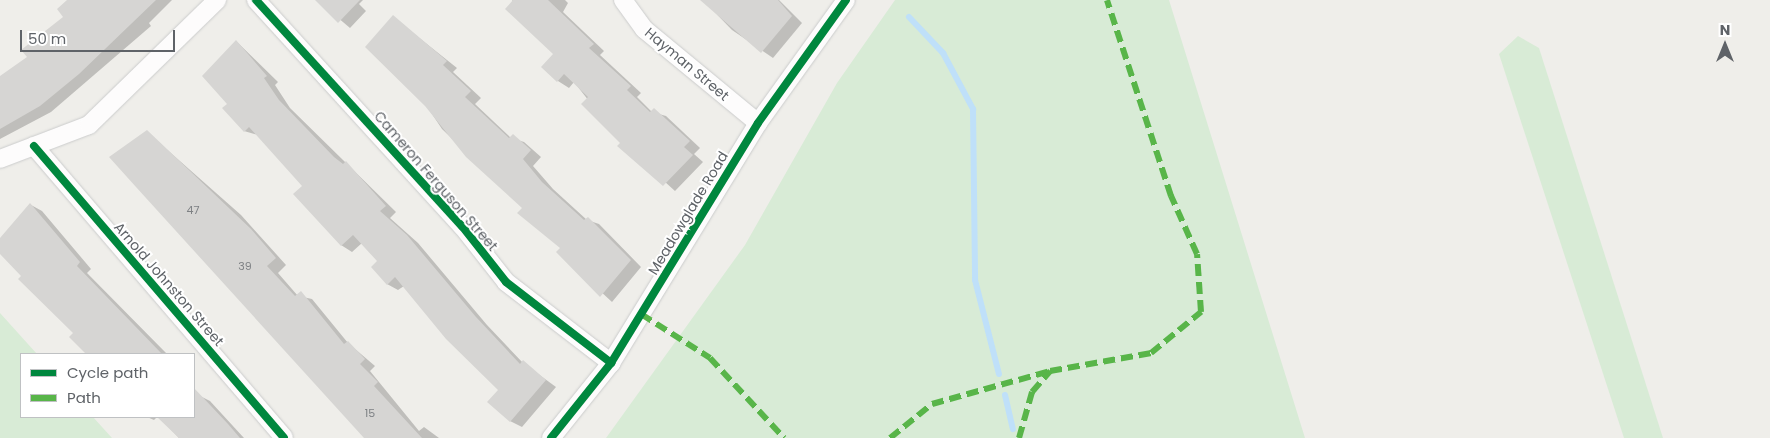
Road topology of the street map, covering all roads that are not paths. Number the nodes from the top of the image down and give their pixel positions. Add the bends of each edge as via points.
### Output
1 (217, 0) edge
2 (256, 0) edge
3 (623, 0) edge
4 (846, 0) edge
5 (758, 123) junction
6 (34, 146) junction
7 (0, 159) edge
8 (611, 363) junction
9 (284, 438) edge
10 (551, 438) edge

1 - 6 street via 89,125
2 - 8 street, Cameron Ferguson Street via 462,226 506,282
3 - 5 street, Hayman Street via 644,30
4 - 5 street, Meadowglade Road
5 - 8 street, Meadowglade Road
6 - 7 street
6 - 9 street, Arnold Johnston Street
8 - 10 street, Meadowglade Road

